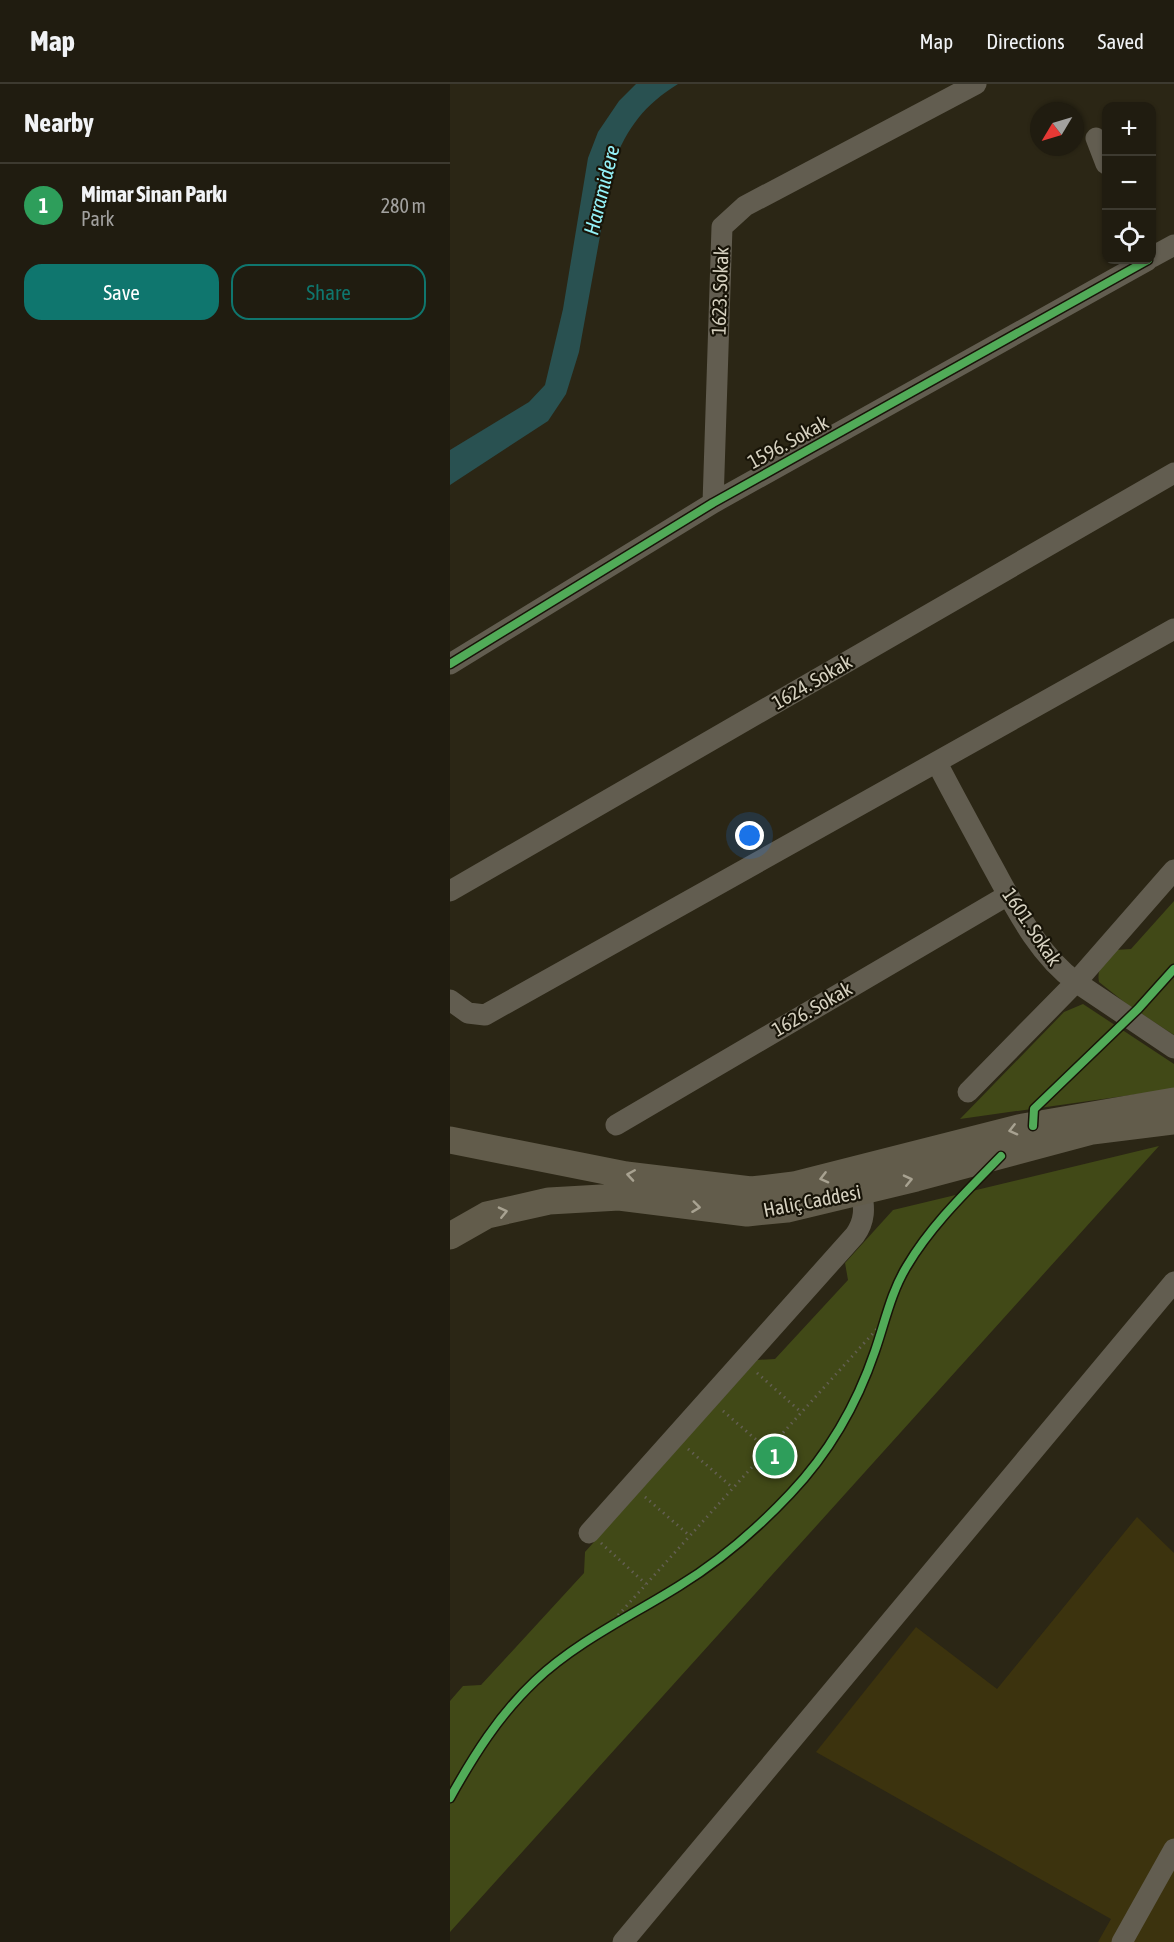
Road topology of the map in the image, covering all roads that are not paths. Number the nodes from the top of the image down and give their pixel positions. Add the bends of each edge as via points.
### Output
1 (976, 84) edge
2 (1096, 138) dead end
3 (1103, 156) edge
4 (1174, 245) edge
5 (1156, 255) edge
6 (1139, 264) edge
7 (1174, 473) edge
8 (713, 503) junction
9 (1174, 629) edge
10 (450, 664) edge
11 (937, 763) junction
12 (1174, 870) edge
13 (450, 891) edge
14 (1008, 895) junction
15 (1076, 982) junction
16 (450, 1000) edge
17 (1174, 1048) edge
18 (968, 1092) dead end
19 (1174, 1101) edge
20 (1174, 1121) edge
21 (616, 1125) dead end
22 (450, 1140) edge
23 (861, 1191) junction
24 (450, 1236) edge
25 (1174, 1282) edge
26 (589, 1533) road end
27 (1174, 1849) edge
28 (623, 1942) edge
29 (1122, 1942) edge

1 - 8 street, 1623. Sokak via 745,206 722,227
2 - 3 street
4 - 5 street, 1596. Sokak
6 - 8 street, 1596. Sokak
7 - 13 street, 1624. Sokak
8 - 10 street, 1596. Sokak
9 - 11 street
11 - 14 street, 1601. Sokak
11 - 16 street via 486,1015 468,1013
12 - 15 street
14 - 15 street, 1601. Sokak via 1050,958
14 - 21 street, 1626. Sokak
15 - 17 street, 1601. Sokak
15 - 18 street
19 -> 22 main road, Haliç Caddesi via 1023,1127 794,1185 751,1190 626,1175
23 -> 20 main road, Haliç Caddesi via 1092,1131
24 -> 23 main road, Haliç Caddesi via 487,1215 549,1201 619,1197 747,1214 787,1209
23 - 26 street via 864,1212 855,1235
25 - 28 street
27 - 29 street

